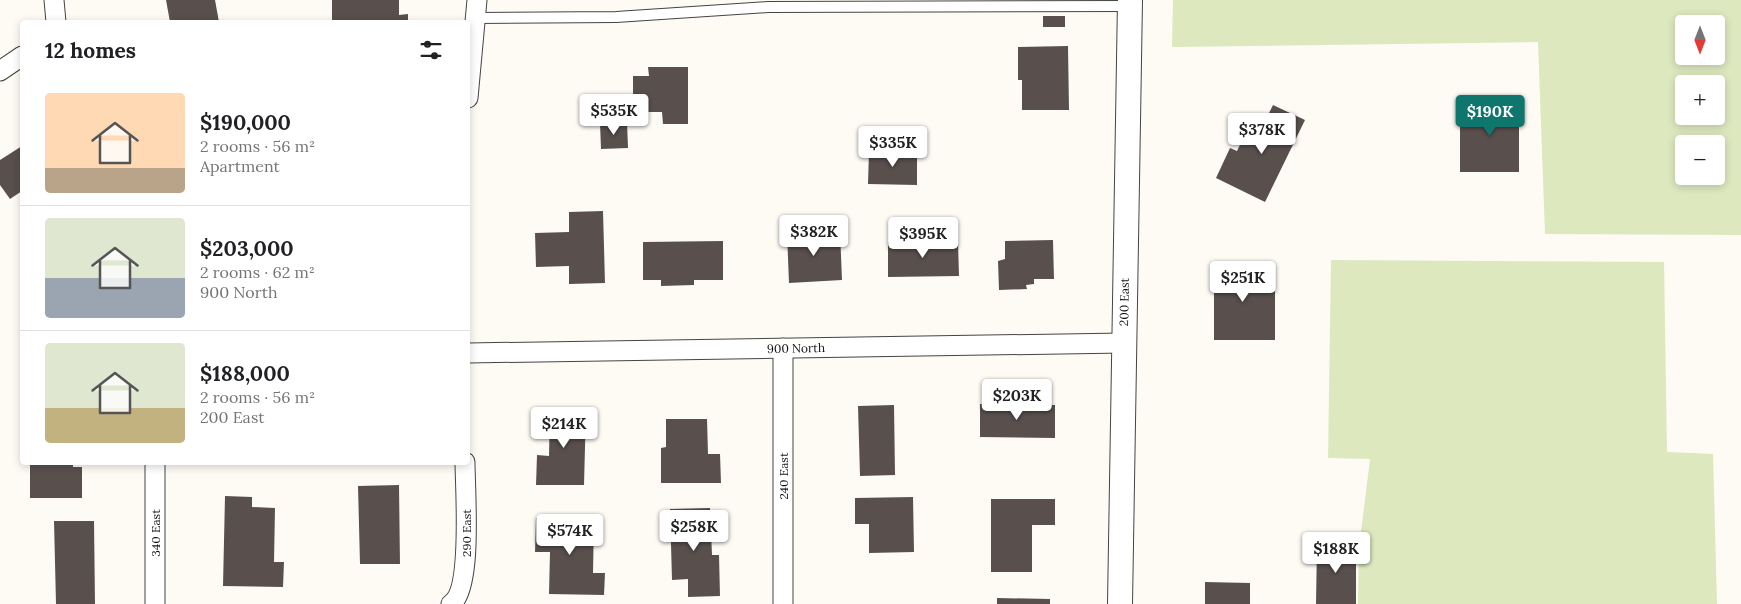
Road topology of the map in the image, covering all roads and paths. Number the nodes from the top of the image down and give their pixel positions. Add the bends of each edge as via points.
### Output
1 (54, 0) edge
2 (1130, 3) edge
3 (476, 9) edge
4 (56, 20) edge
5 (20, 57) edge
6 (0, 72) edge
7 (470, 76) edge
8 (1124, 343) junction
9 (783, 348) junction
10 (470, 353) edge
11 (155, 465) edge
12 (465, 465) edge
13 (453, 603) edge
14 (155, 604) edge
15 (783, 604) edge
16 (1120, 604) edge

1 - 4 street
2 - 3 lane via 768,7 616,17
2 - 8 street, 200 East
3 - 7 street
5 - 6 street
8 - 9 street, 900 North
8 - 16 street, 200 East
9 - 10 street, 900 North
9 - 15 street, 240 East
11 - 14 street, 340 East
12 - 13 street, 290 East via 466,564 464,583

